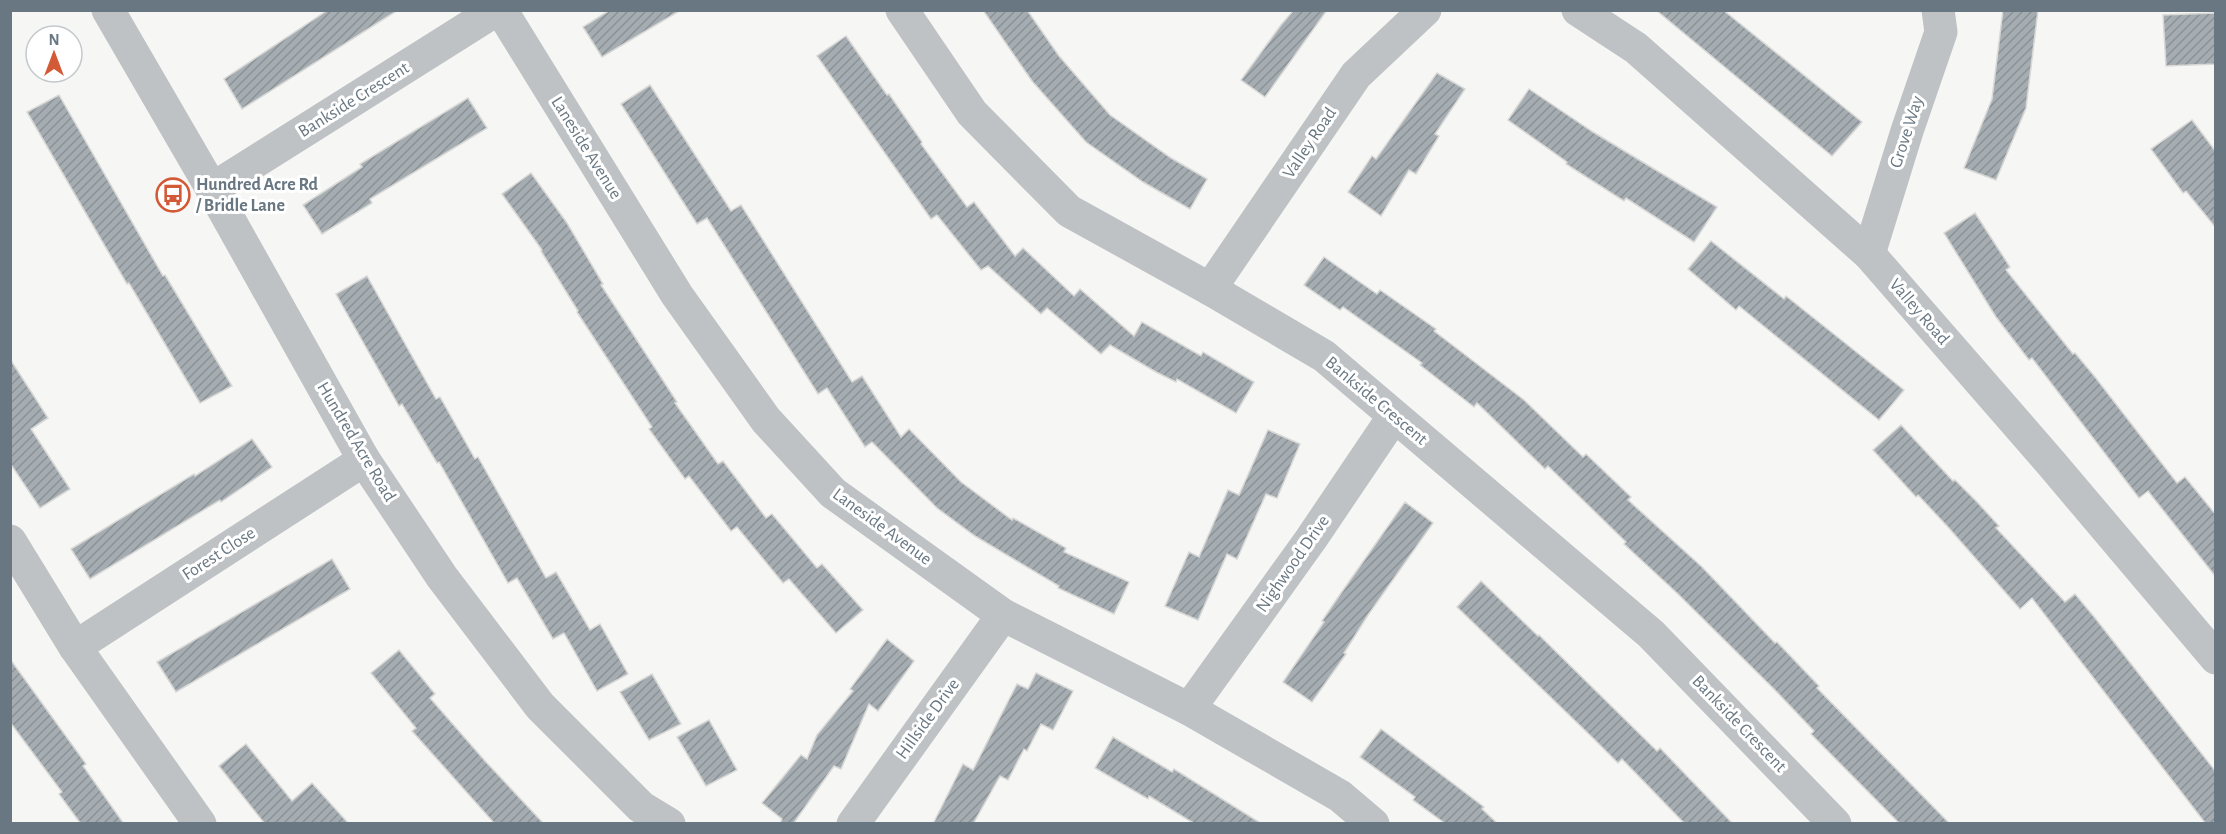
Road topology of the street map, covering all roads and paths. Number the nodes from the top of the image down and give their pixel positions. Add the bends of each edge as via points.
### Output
1 (108, 10) edge
2 (496, 10) edge
3 (501, 10) edge
4 (902, 10) edge
5 (1425, 10) edge
6 (1578, 10) edge
7 (1938, 10) edge
8 (212, 189) junction
9 (1869, 254) junction
10 (1210, 289) junction
11 (1394, 416) junction
12 (364, 460) junction
13 (10, 541) edge
14 (1003, 615) junction
15 (75, 647) junction
16 (2216, 658) edge
17 (1189, 710) junction
18 (200, 824) edge
19 (669, 824) edge
20 (853, 824) edge
21 (1373, 824) edge
22 (1835, 824) edge

1 - 8 street, Hundred Acre Road
2 - 8 street, Bankside Crescent
3 - 14 street, Laneside Avenue via 676,295 766,420 833,493
4 - 10 street, Bankside Crescent via 972,113 1069,211
5 - 10 street, Valley Road via 1356,75
6 - 9 street, Valley Road via 1636,48
7 - 9 street, Grove Way via 1941,32
8 - 12 street, Hundred Acre Road
9 - 16 street, Valley Road
10 - 11 street, Bankside Crescent via 1324,356
11 - 17 street, Nighwood Drive
11 - 22 street, Bankside Crescent via 1652,634
12 - 15 street, Forest Close
12 - 19 street, Hundred Acre Road via 442,577 540,706 641,807
13 - 15 street
14 - 17 street, Laneside Avenue
14 - 20 street, Hillside Drive
15 - 18 street
17 - 21 street, Laneside Avenue via 1340,796

